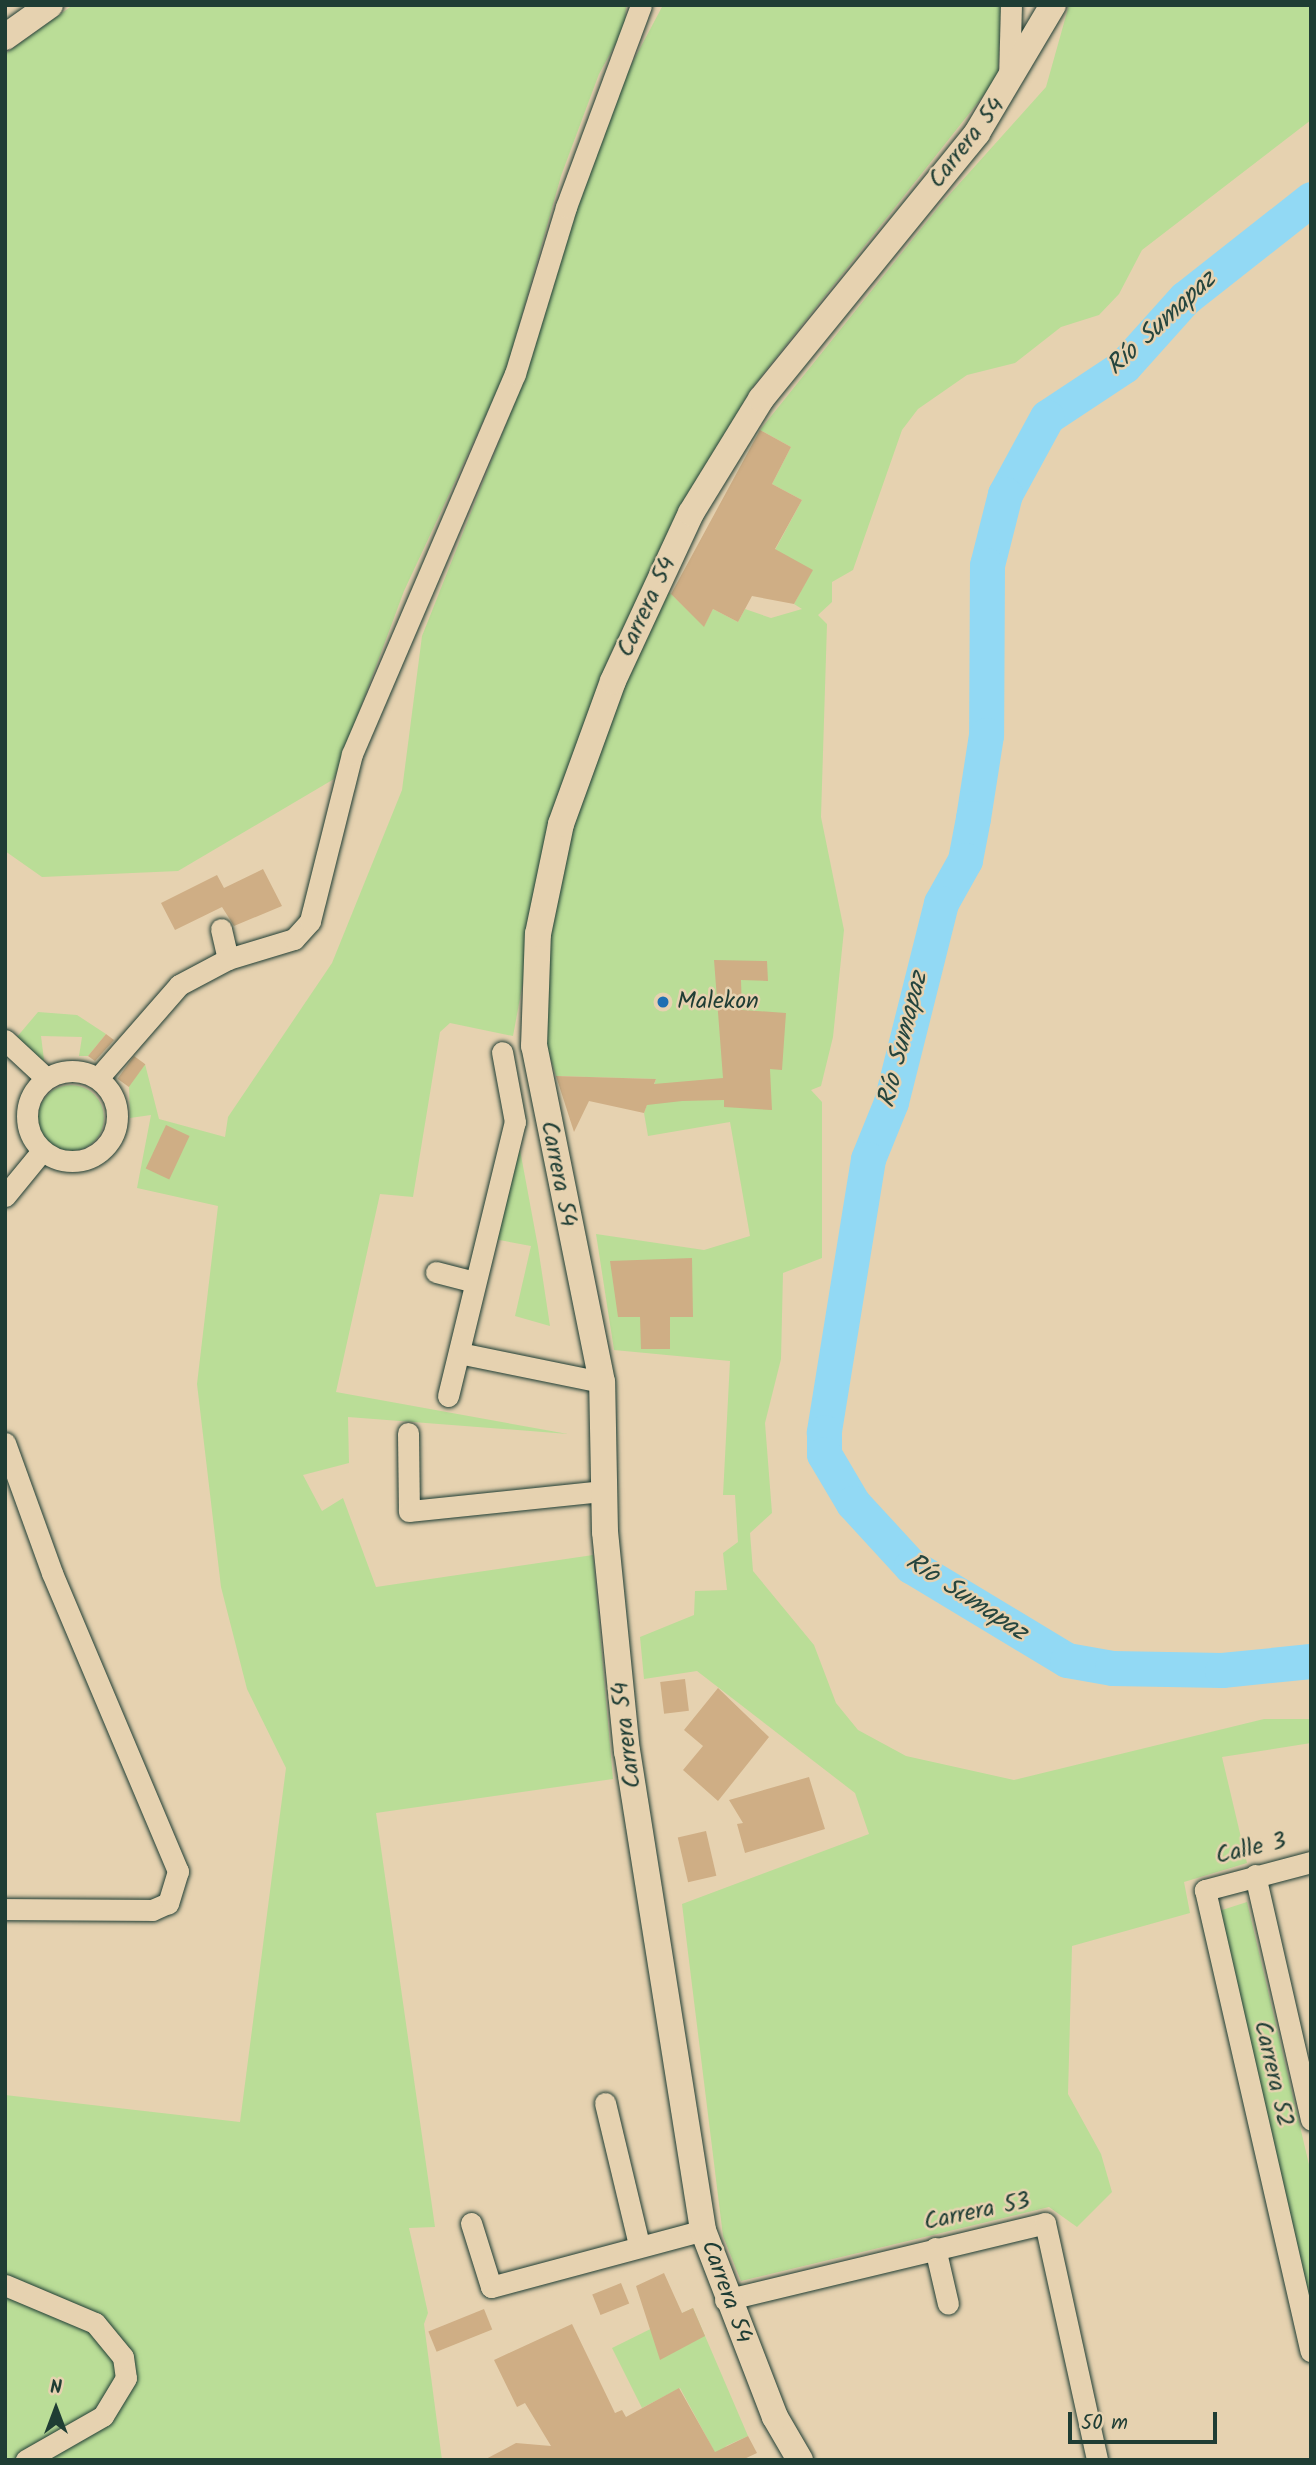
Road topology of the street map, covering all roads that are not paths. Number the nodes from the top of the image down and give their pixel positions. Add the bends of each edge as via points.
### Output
1 (50, 5) edge
2 (1011, 5) edge
3 (1053, 5) edge
4 (639, 7) edge
5 (5, 37) edge
6 (1009, 89) junction
7 (221, 929) dead end
8 (228, 959) junction
9 (5, 1040) edge
10 (502, 1052) dead end
11 (45, 1077) junction
12 (98, 1078) junction
13 (42, 1151) junction
14 (5, 1196) edge
15 (436, 1272) dead end
16 (475, 1282) junction
17 (458, 1353) junction
18 (602, 1382) junction
19 (448, 1396) dead end
20 (408, 1433) dead end
21 (5, 1443) edge
22 (603, 1490) junction
23 (1311, 1862) edge
24 (1255, 1875) junction
25 (1205, 1890) joint
26 (5, 1909) edge
27 (605, 2103) dead end
28 (1311, 2120) edge
29 (471, 2223) dead end
30 (703, 2230) junction
31 (639, 2245) junction
32 (935, 2248) junction
33 (5, 2285) edge
34 (725, 2300) junction
35 (948, 2304) dead end
36 (1311, 2351) edge
37 (26, 2460) edge
38 (800, 2460) edge
39 (1097, 2460) edge

1 - 5 main road
2 - 6 street
3 - 6 main road, Carrera 54
4 - 8 street via 566,207 515,374 352,754 310,921 294,939
6 - 18 main road, Carrera 54 via 761,399 691,513 613,681 561,824 538,934 534,1046
7 - 8 street
8 - 12 street via 179,985
9 - 11 street
10 - 16 street via 515,1122
11 - 12 street via 70,1071
11 - 13 street via 26,1116
12 - 13 street via 116,1102 109,1144 84,1160
13 - 14 street
15 - 16 street
16 - 17 street
17 - 18 street
17 - 19 street
18 - 22 main road, Carrera 54
20 - 22 street via 409,1511
21 - 26 street via 52,1573 178,1871 168,1903 152,1910
22 - 30 main road, Carrera 54 via 627,1752
23 - 24 street, Calle 3
24 - 25 street, Calle 3
24 - 28 street, Carrera 52
25 - 36 street, Carrera 52
27 - 31 street
29 - 31 street via 491,2287
30 - 31 street
30 - 34 main road, Carrera 54
32 - 34 street, Carrera 53
32 - 35 street
32 - 39 street, Carrera 53 via 1038,2221 1050,2228
33 - 37 street via 95,2323 122,2357 126,2378 103,2416
34 - 38 main road, Carrera 54 via 775,2417

